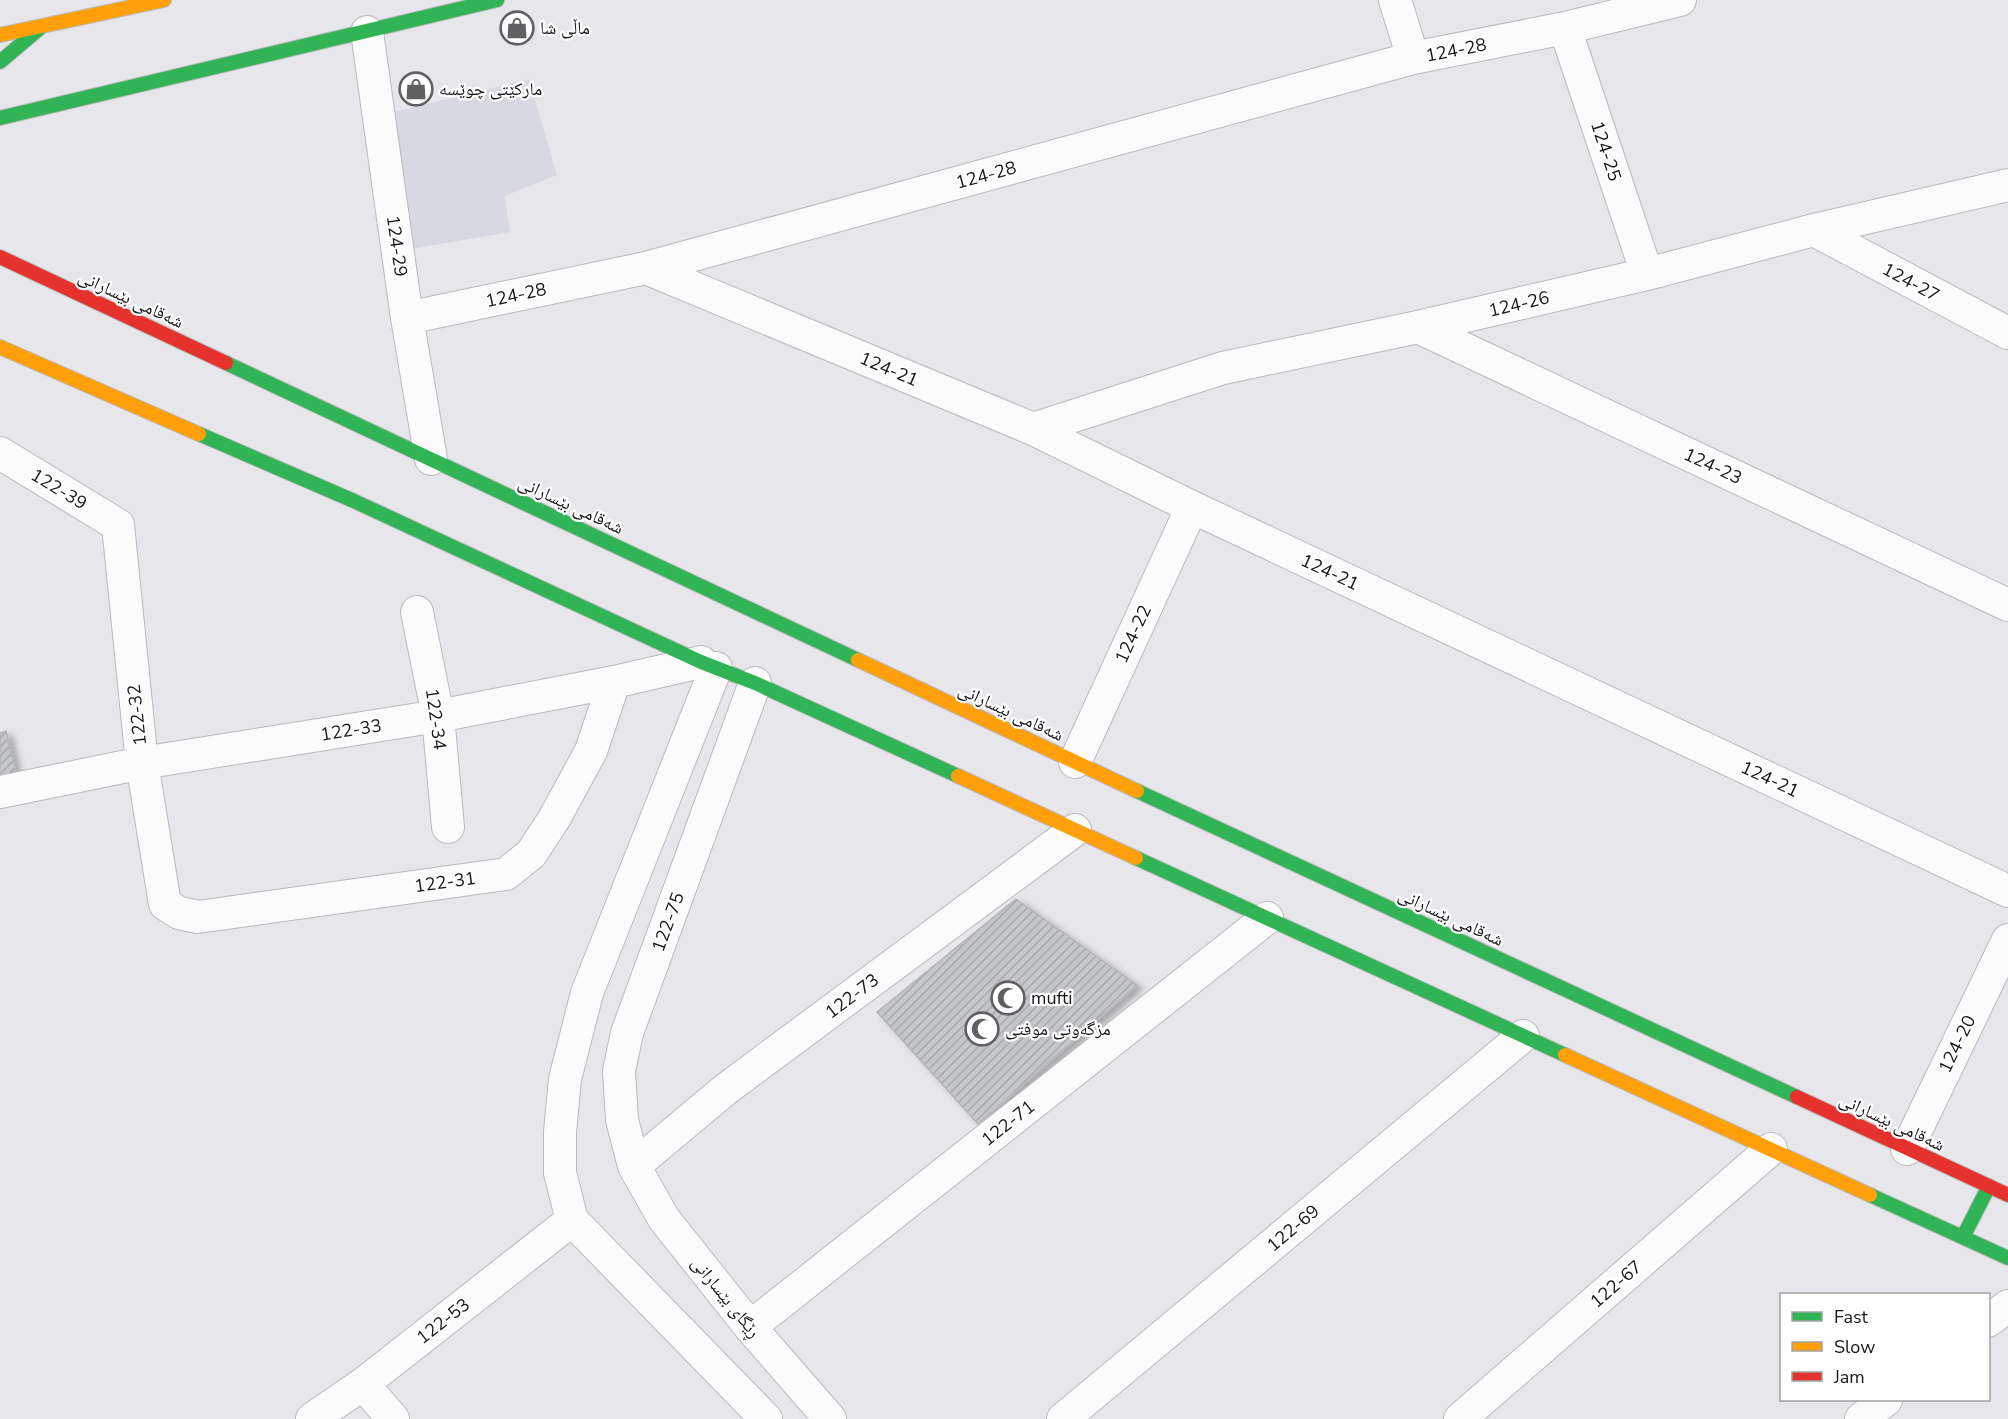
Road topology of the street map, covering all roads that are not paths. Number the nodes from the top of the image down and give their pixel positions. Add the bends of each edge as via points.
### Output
1 (164, 0) edge
2 (496, 0) edge
3 (1395, 0) edge
4 (1680, 0) edge
5 (40, 28) junction
6 (1565, 28) junction
7 (367, 32) junction
8 (0, 35) edge
9 (1413, 58) junction
10 (0, 62) edge
11 (0, 117) edge
12 (2008, 184) edge
13 (1814, 230) junction
14 (0, 259) edge
15 (646, 268) junction
16 (1647, 274) junction
17 (407, 318) junction
18 (1418, 327) junction
19 (2008, 333) edge
20 (0, 347) edge
21 (1033, 429) junction
22 (0, 453) edge
23 (431, 459) junction
24 (1192, 507) junction
25 (118, 525) joint
26 (2008, 605) edge
27 (417, 612) dead end
28 (708, 665) junction
29 (614, 682) junction
30 (755, 683) junction
31 (438, 716) junction
32 (1075, 762) junction
33 (142, 763) junction
34 (0, 792) edge
35 (448, 827) dead end
36 (1075, 830) junction
37 (2008, 891) edge
38 (165, 904) joint
39 (1267, 918) junction
40 (2008, 940) edge
41 (1523, 1036) junction
42 (1771, 1149) junction
43 (1907, 1149) junction
44 (634, 1166) junction
45 (1989, 1186) junction
46 (2008, 1195) edge
47 (572, 1220) junction
48 (1963, 1237) junction
49 (2008, 1258) edge
50 (2008, 1306) edge
51 (1990, 1320) edge
52 (750, 1327) junction
53 (363, 1384) junction
54 (1885, 1401) edge
55 (312, 1419) edge
56 (393, 1419) edge
57 (766, 1419) edge
58 (830, 1419) edge
59 (1063, 1419) edge
60 (1460, 1419) edge
61 (1861, 1419) edge

1 - 5 main road
2 - 7 main road
3 - 9 street
4 - 6 street, 124-28
5 - 8 main road
5 - 10 main road
6 - 9 street, 124-28
6 - 16 street, 124-25
7 - 11 main road
7 - 17 street, 124-29
9 - 15 street, 124-28
12 - 13 street, 124-26
13 - 16 street, 124-26
13 - 19 street, 124-27
14 - 23 main road, شەقامی بێسارانی
15 - 17 street, 124-28
15 - 21 street, 124-21
16 - 18 street, 124-26
17 - 23 street, 124-29
18 - 21 street, 124-26 via 1223,368
18 - 26 street, 124-23
20 - 28 main road via 354,501
21 - 24 street, 124-21
22 - 25 street, 122-39
23 - 32 main road, شەقامی بێسارانی
24 - 32 street, 124-22
24 - 37 street, 124-21
25 - 33 street, 122-32
27 - 31 street, 122-34
28 - 29 street, 122-33
28 - 30 main road
28 - 47 street via 587,993 565,1079 560,1173
29 - 31 street, 122-33
29 - 38 street, 122-31 via 591,751 554,819 531,854 506,874 198,917 179,913
30 - 36 main road
30 - 44 street, 122-75 via 627,1033 619,1071 622,1120
31 - 33 street, 122-33
31 - 35 street, 122-34
32 - 43 main road, شەقامی بێسارانی
33 - 34 street, 122-33
33 - 38 street, 122-32
36 - 39 main road
36 - 44 street, 122-73 via 726,1089
39 - 41 main road
39 - 52 street, 122-71
40 - 43 street, 124-20
41 - 42 main road
41 - 59 street, 122-69
42 - 48 main road
42 - 60 street, 122-67
43 - 45 main road, شەقامی بێسارانی
44 - 52 street, ڕێگای بێسارانی via 664,1219
45 - 46 main road, شەقامی بێسارانی
45 - 48 main road
47 - 53 street, 122-53
47 - 57 street
48 - 49 main road
50 - 51 street
52 - 58 street, ڕێگای بێسارانی
53 - 55 street, 122-53
53 - 56 street
54 - 61 street

